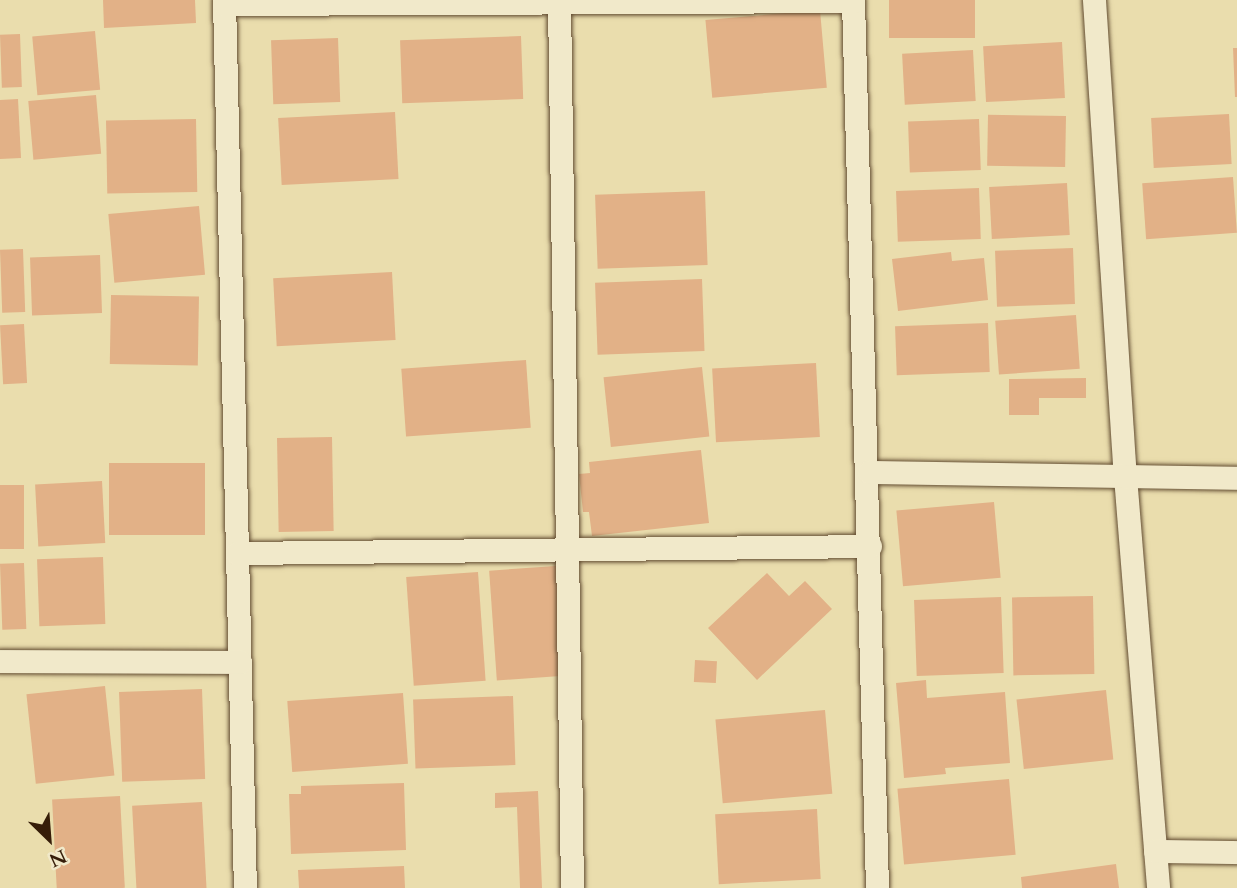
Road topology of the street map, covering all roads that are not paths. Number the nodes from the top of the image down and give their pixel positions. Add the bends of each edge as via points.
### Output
1 (1094, 0) edge
2 (853, 1) edge
3 (224, 2) edge
4 (559, 2) junction
5 (869, 472) junction
6 (1125, 476) junction
7 (1237, 478) edge
8 (564, 546) junction
9 (870, 546) junction
10 (237, 553) junction
11 (0, 661) edge
12 (240, 662) junction
13 (1155, 851) junction
14 (1237, 852) edge
15 (245, 888) edge
16 (572, 888) edge
17 (877, 888) edge
18 (1158, 888) edge

1 - 6 street
2 - 4 street
2 - 5 street
3 - 4 street
3 - 10 street
4 - 8 street
5 - 6 street
5 - 9 street
6 - 7 street
6 - 13 street
8 - 9 street
8 - 10 street
8 - 16 street
9 - 17 street
10 - 12 street
11 - 12 street
12 - 15 street
13 - 14 street
13 - 18 street

